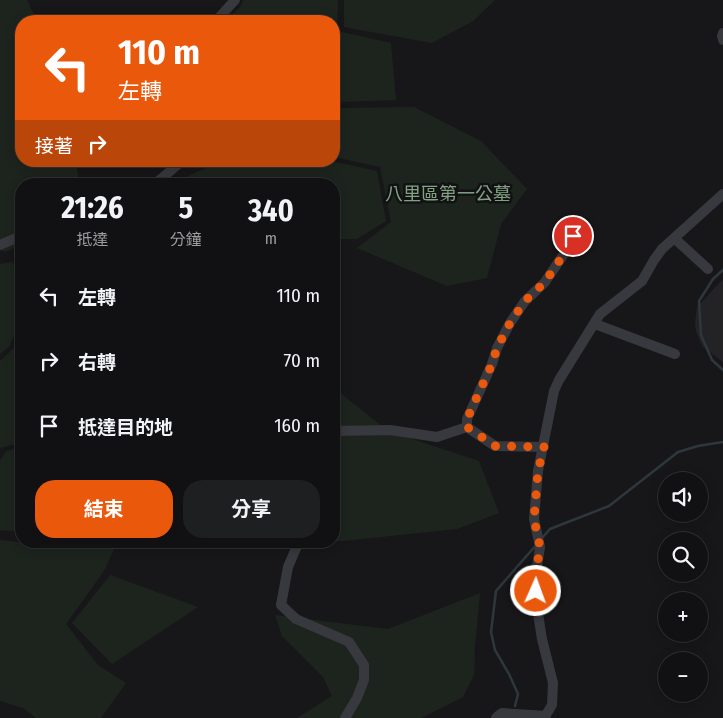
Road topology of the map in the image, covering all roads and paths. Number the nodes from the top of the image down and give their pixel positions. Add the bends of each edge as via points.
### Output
1 (234, 0) edge
2 (221, 15) edge
3 (723, 33) edge
4 (723, 40) edge
5 (175, 167) edge
6 (162, 178) edge
7 (723, 194) edge
8 (578, 223) dead end
9 (674, 238) junction
10 (15, 239) edge
11 (0, 245) edge
12 (708, 269) dead end
13 (595, 324) junction
14 (675, 354) dead end
15 (467, 427) junction
16 (340, 431) edge
17 (544, 447) junction
18 (296, 548) edge
19 (545, 717) edge
20 (345, 718) edge
21 (496, 718) edge

1 - 2 street
3 - 4 street
5 - 6 street
7 - 9 street
8 - 15 street via 568,248 550,276 525,301 510,323 467,419
9 - 12 street
9 - 13 street via 642,280 600,314
10 - 11 street
13 - 14 street
13 - 17 street via 554,392
15 - 16 street via 437,437 390,430
15 - 17 street via 495,446
17 - 19 street via 538,471 534,519 540,547 536,573 538,614 553,683 552,705
18 - 20 street via 288,567 281,605 296,619 349,642 364,665 364,680 358,698
19 - 21 street via 502,713

